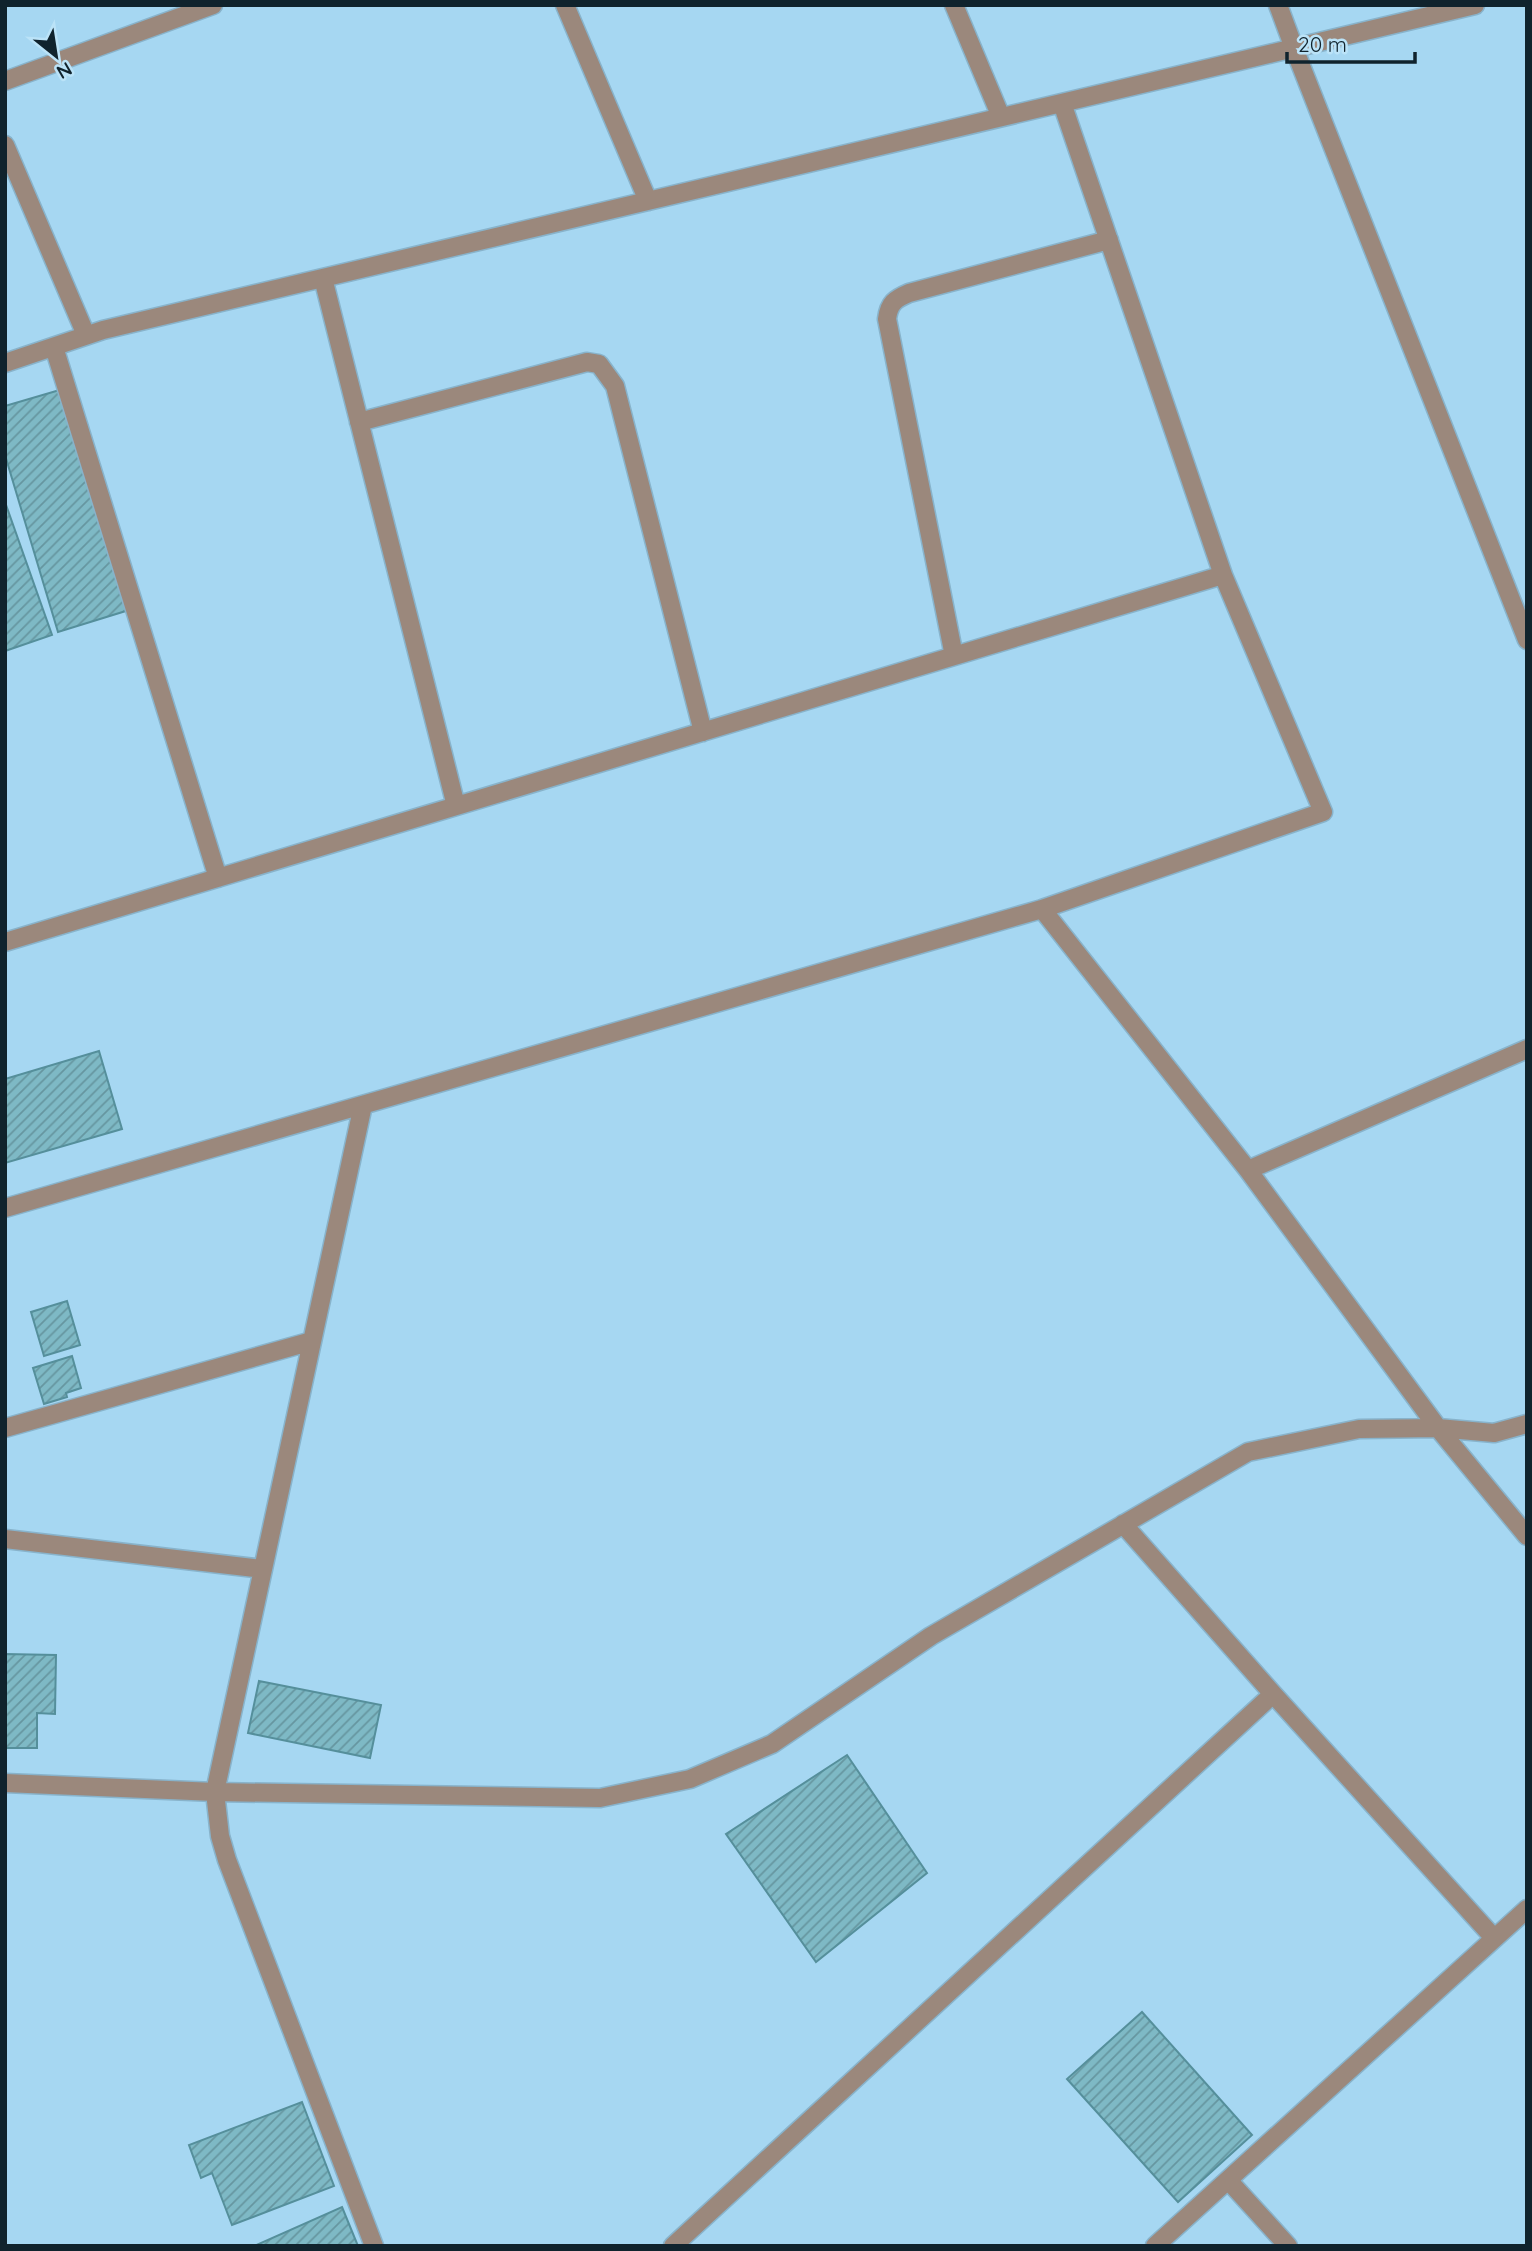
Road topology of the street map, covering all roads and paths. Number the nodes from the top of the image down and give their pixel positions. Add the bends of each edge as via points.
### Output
1 (213, 5) edge
2 (565, 5) edge
3 (954, 5) edge
4 (1278, 5) edge
5 (1475, 5) edge
6 (1294, 48) junction
7 (5, 81) edge
8 (1062, 103) junction
9 (1001, 117) junction
10 (5, 145) edge
11 (648, 201) junction
12 (1109, 240) junction
13 (323, 278) junction
14 (86, 335) junction
15 (54, 347) junction
16 (5, 363) edge
17 (359, 422) junction
18 (1223, 575) junction
19 (1527, 640) edge
20 (954, 656) junction
21 (703, 732) junction
22 (456, 806) junction
23 (218, 878) junction
24 (1042, 909) junction
25 (5, 942) edge
26 (1527, 1049) edge
27 (363, 1105) junction
28 (1248, 1171) junction
29 (5, 1208) edge
30 (312, 1341) junction
31 (1527, 1424) edge
32 (5, 1428) edge
33 (1438, 1428) junction
34 (1124, 1524) junction
35 (1527, 1536) edge
36 (5, 1539) edge
37 (263, 1569) junction
38 (1273, 1694) junction
39 (5, 1783) edge
40 (215, 1792) junction
41 (1527, 1909) edge
42 (1494, 1938) junction
43 (1228, 2180) junction
44 (374, 2246) edge
45 (673, 2246) edge
46 (1155, 2246) edge
47 (1289, 2246) edge

1 - 7 street
2 - 11 street
3 - 9 street
4 - 6 street
5 - 6 street
6 - 8 street
6 - 19 street
8 - 9 street
8 - 12 street
9 - 11 street
10 - 14 street
11 - 13 street
12 - 18 street
12 - 20 street via 909,293 889,306 887,319
13 - 14 street
13 - 17 street
14 - 15 street
15 - 16 street
15 - 23 street
17 - 21 street via 587,362 599,364 615,386
17 - 22 street
18 - 20 street
18 - 24 street via 1323,812
20 - 21 street
21 - 22 street
22 - 23 street
23 - 25 street
24 - 27 street
24 - 28 street
26 - 28 street
27 - 29 street
27 - 30 street
28 - 33 street
30 - 32 street
30 - 37 street
31 - 33 street via 1494,1433
33 - 34 street via 1359,1429 1248,1452
33 - 35 street
34 - 38 street
34 - 40 street via 931,1636 772,1744 690,1779 600,1798
36 - 37 street
37 - 40 street
38 - 42 street
38 - 45 street
39 - 40 street
40 - 44 street via 227,1860
41 - 42 street
42 - 43 street
43 - 46 street
43 - 47 street

